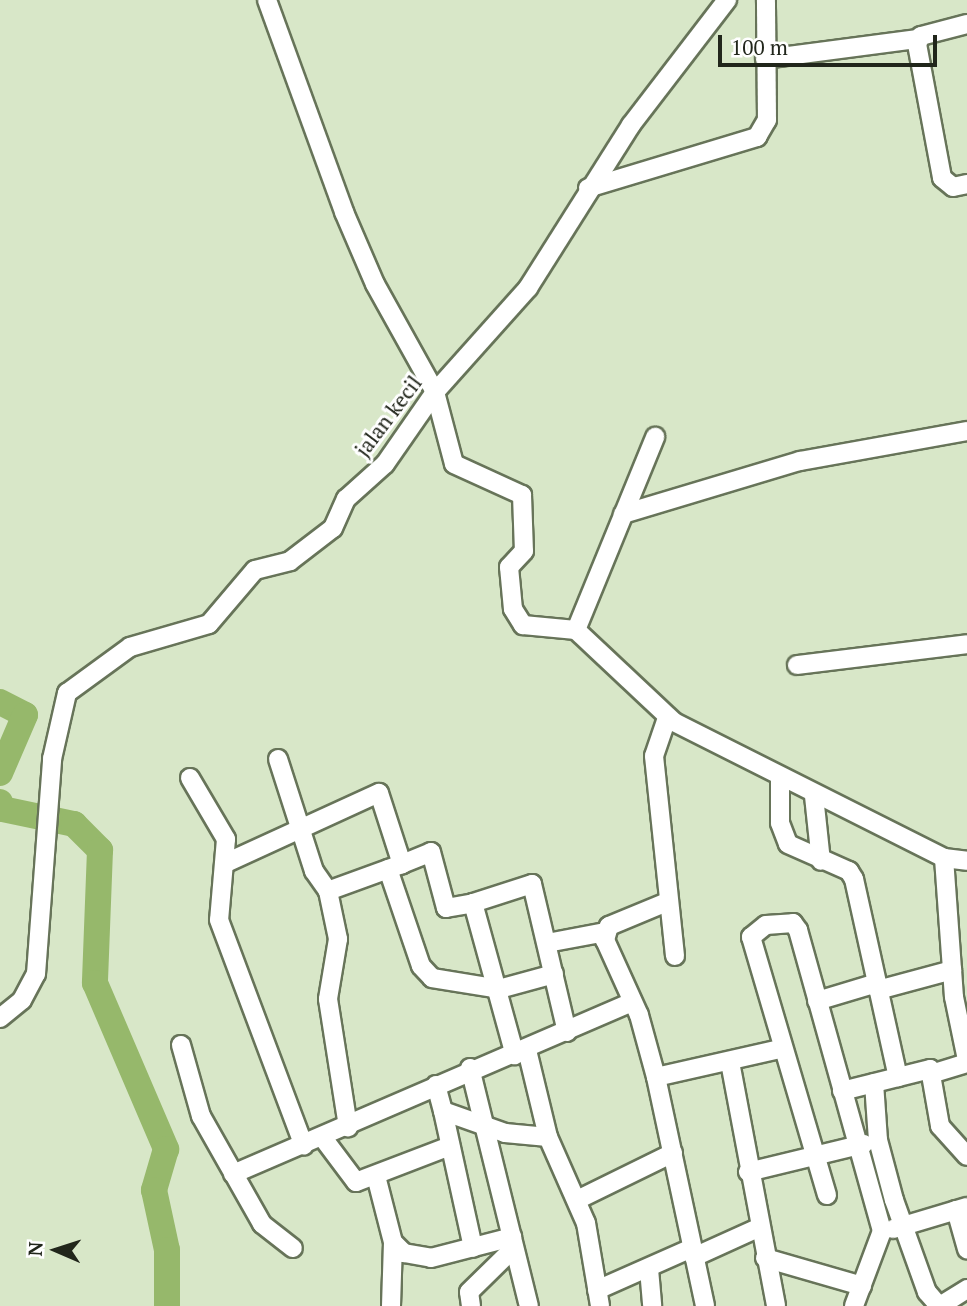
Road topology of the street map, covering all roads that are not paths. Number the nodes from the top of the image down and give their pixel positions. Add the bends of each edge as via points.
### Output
1 (267, 0) edge
2 (727, 0) edge
3 (766, 0) edge
4 (967, 24) edge
5 (917, 39) junction
6 (765, 60) junction
7 (967, 184) edge
8 (588, 188) junction
9 (435, 392) junction
10 (967, 431) edge
11 (655, 437) dead end
12 (623, 514) junction
13 (576, 630) junction
14 (967, 644) edge
15 (797, 666) dead end
16 (667, 718) junction
17 (278, 759) dead end
18 (190, 778) dead end
19 (780, 778) junction
20 (814, 796) junction
21 (300, 832) junction
22 (944, 858) junction
23 (821, 861) junction
24 (967, 861) edge
25 (228, 862) junction
26 (395, 867) junction
27 (328, 891) junction
28 (473, 902) junction
29 (667, 902) junction
30 (605, 932) junction
31 (547, 943) junction
32 (675, 956) dead end
33 (952, 970) junction
34 (554, 974) junction
35 (878, 986) junction
36 (499, 989) junction
37 (817, 1001) junction
38 (632, 1002) junction
39 (0, 1018) edge
40 (567, 1032) junction
41 (181, 1045) dead end
42 (780, 1049) junction
43 (521, 1053) junction
44 (967, 1061) edge
45 (730, 1062) junction
46 (470, 1068) junction
47 (931, 1074) junction
48 (656, 1077) junction
49 (898, 1077) junction
50 (874, 1083) junction
51 (436, 1085) junction
52 (842, 1091) junction
53 (443, 1111) junction
54 (482, 1126) junction
55 (348, 1127) junction
56 (548, 1137) junction
57 (323, 1138) junction
58 (878, 1140) junction
59 (304, 1146) junction
60 (450, 1146) junction
61 (855, 1147) junction
62 (673, 1153) junction
63 (967, 1156) edge
64 (817, 1157) junction
65 (748, 1172) junction
66 (233, 1174) junction
67 (376, 1176) junction
68 (827, 1195) dead end
69 (577, 1200) junction
70 (961, 1208) edge
71 (758, 1227) junction
72 (903, 1227) junction
73 (882, 1231) junction
74 (393, 1242) junction
75 (513, 1242) junction
76 (293, 1248) dead end
77 (473, 1248) junction
78 (967, 1249) edge
79 (693, 1252) junction
80 (765, 1258) junction
81 (649, 1269) junction
82 (862, 1286) junction
83 (967, 1289) edge
84 (599, 1298) edge
85 (391, 1306) edge
86 (471, 1306) edge
87 (530, 1306) edge
88 (652, 1306) edge
89 (705, 1306) edge
90 (776, 1306) edge
91 (854, 1306) edge
92 (939, 1306) edge

1 - 9 street via 364,260
2 - 8 street, jalan kecil
3 - 6 street
4 - 5 street
5 - 6 street
5 - 7 street via 942,178 953,187
6 - 8 street via 767,120 757,137
8 - 9 street, jalan kecil via 528,288
9 - 13 street via 458,469 522,495 524,551 509,567 513,609 537,630
9 - 39 street, jalan kecil via 385,464 346,499 333,528 314,545 277,567 255,570 209,624 130,647 67,693 52,759 36,974 22,1000
10 - 12 street via 800,461
11 - 12 street
12 - 13 street
13 - 16 street
14 - 15 street
16 - 19 street
16 - 29 street via 654,756
17 - 21 street
18 - 25 street via 226,839
19 - 20 street
19 - 23 street via 780,823 788,844
20 - 22 street
20 - 23 street
21 - 25 street
21 - 26 street via 379,793
21 - 27 street
22 - 24 street
22 - 33 street
23 - 35 street via 849,870 854,879
25 - 59 street via 219,920
26 - 27 street
26 - 28 street via 431,852 446,908
26 - 36 street via 426,974
27 - 55 street via 338,948 328,999
28 - 31 street via 532,884
28 - 36 street
29 - 30 street via 631,913
29 - 32 street
30 - 31 street
30 - 38 street
31 - 34 street
33 - 35 street
33 - 44 street
34 - 36 street
34 - 40 street
35 - 37 street
35 - 49 street
36 - 43 street
37 - 42 street via 793,923 754,931
37 - 52 street
38 - 40 street
38 - 48 street
40 - 43 street
41 - 66 street via 201,1116
42 - 45 street
42 - 64 street
43 - 46 street
43 - 56 street
44 - 47 street
45 - 48 street
45 - 65 street
46 - 51 street
46 - 54 street
47 - 49 street via 923,1070
47 - 63 street via 940,1126
48 - 62 street
49 - 50 street
50 - 52 street
50 - 58 street
51 - 53 street
51 - 55 street
52 - 61 street
53 - 54 street
53 - 60 street
54 - 56 street
54 - 75 street via 504,1187
55 - 57 street
56 - 69 street
57 - 59 street
57 - 67 street via 348,1178
58 - 61 street
58 - 72 street
59 - 66 street
60 - 67 street
60 - 77 street
61 - 64 street
61 - 73 street
62 - 69 street
62 - 79 street
64 - 65 street
64 - 68 street
65 - 71 street
66 - 76 street via 262,1224
67 - 74 street
69 - 84 street
70 - 72 street
70 - 78 street
71 - 79 street
71 - 80 street
72 - 73 street
72 - 92 street via 927,1292
73 - 82 street
74 - 77 street via 404,1253 431,1258
74 - 85 street
75 - 77 street
75 - 86 street via 469,1292
75 - 87 street
79 - 81 street
79 - 89 street
80 - 82 street
80 - 90 street
81 - 84 street
81 - 88 street
82 - 91 street
83 - 92 street

